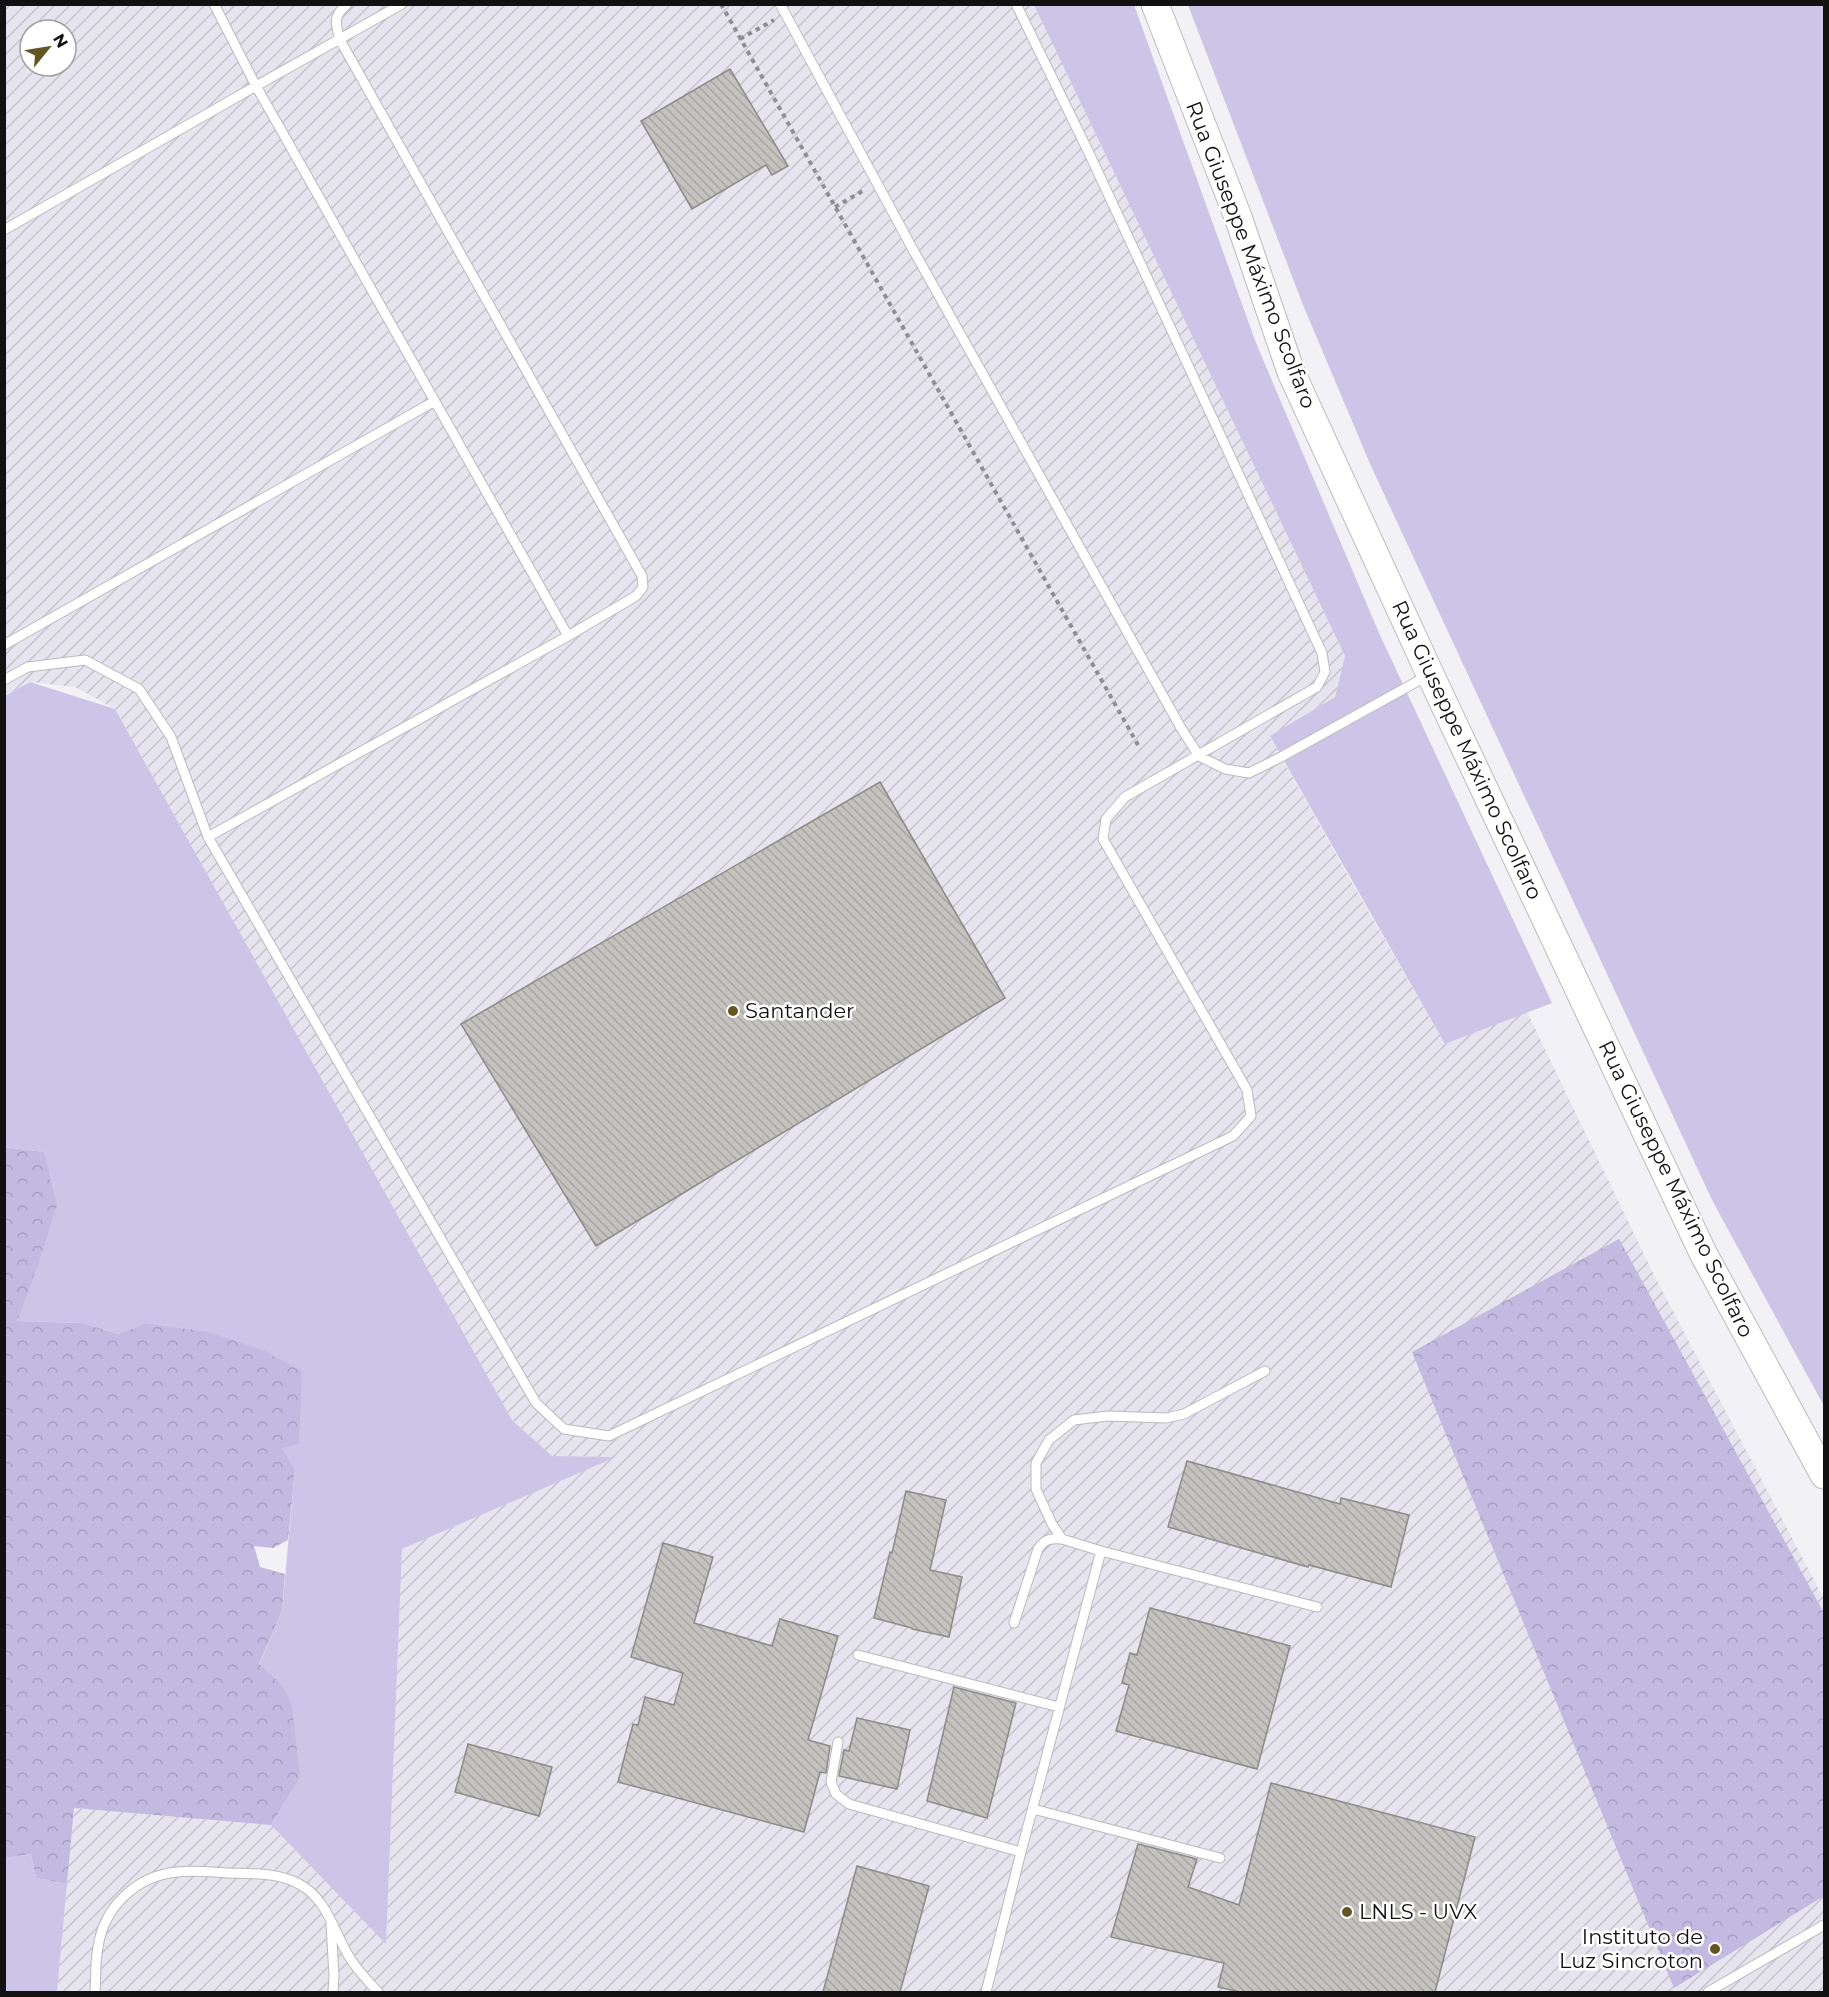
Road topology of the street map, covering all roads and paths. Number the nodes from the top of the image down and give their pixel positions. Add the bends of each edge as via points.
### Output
1 (214, 4) edge
2 (347, 4) edge
3 (402, 4) edge
4 (721, 4) edge
5 (1016, 4) edge
6 (1155, 4) edge
7 (783, 9) edge
8 (740, 39) junction
9 (339, 40) junction
10 (256, 86) junction
11 (877, 183) junction
12 (835, 207) junction
13 (4, 230) edge
14 (435, 401) junction
15 (568, 636) junction
16 (4, 645) edge
17 (1430, 674) junction
18 (4, 680) edge
19 (1138, 745) dead end
20 (1199, 756) junction
21 (208, 837) junction
22 (1265, 1371) dead end
23 (1824, 1475) edge
24 (1062, 1539) junction
25 (1101, 1551) junction
26 (1317, 1607) dead end
27 (1014, 1623) dead end
28 (858, 1655) dead end
29 (1059, 1707) junction
30 (838, 1742) dead end
31 (1033, 1809) junction
32 (1021, 1852) junction
33 (1220, 1858) dead end
34 (331, 1918) junction
35 (1824, 1925) edge
36 (95, 1992) edge
37 (333, 1992) edge
38 (378, 1992) edge
39 (986, 1992) edge
40 (1708, 1992) edge

1 - 10 lane
2 - 9 lane via 338,12 335,25
3 - 9 lane
4 - 8 path
5 - 20 lane via 1322,653 1324,672 1317,687
6 - 17 main road, Rua Giuseppe Máximo Scolfaro via 1238,217 1292,372
7 - 8 path
7 - 11 lane
8 - 12 path
9 - 10 lane
9 - 15 lane via 642,576 643,587 636,596
10 - 13 lane
10 - 14 lane
11 - 12 path
11 - 20 lane
12 - 19 path
14 - 15 lane
14 - 16 lane
15 - 21 lane
17 - 20 lane via 1249,773 1225,769
17 - 23 main road, Rua Giuseppe Máximo Scolfaro via 1703,1253
18 - 21 lane via 28,667 85,660 139,688 171,737
20 - 21 lane via 1125,797 1106,819 1103,839 1247,1090 1251,1116 1233,1136 609,1436 564,1429 536,1403
22 - 24 lane via 1184,1414 1166,1418 1108,1416 1074,1420 1049,1440 1036,1463 1036,1490
24 - 25 lane
24 - 27 lane via 1050,1538 1038,1549
25 - 26 lane
25 - 29 lane
28 - 29 lane
29 - 31 lane
30 - 32 lane via 831,1782 836,1794 849,1804
31 - 32 lane
31 - 33 lane
32 - 39 lane
34 - 36 lane via 319,1900 299,1884 270,1875 176,1872 152,1878 129,1891 106,1918 98,1946
34 - 37 lane
34 - 38 lane via 356,1968
35 - 40 lane

